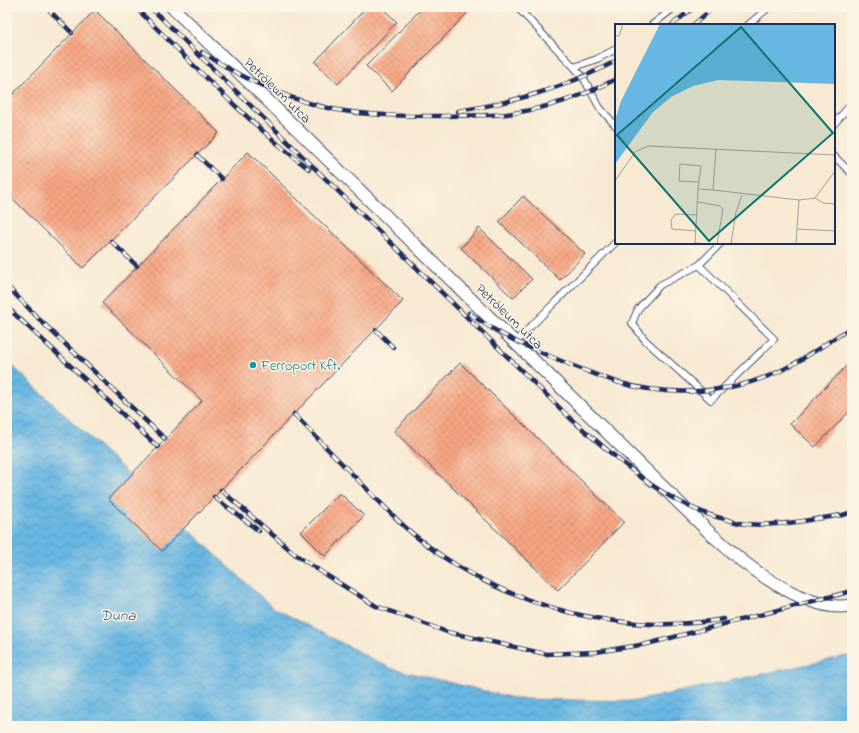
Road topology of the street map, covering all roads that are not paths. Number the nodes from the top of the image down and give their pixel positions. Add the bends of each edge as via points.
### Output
1 (172, 7) edge
2 (517, 7) edge
3 (675, 7) edge
4 (769, 7) edge
5 (653, 24) edge
6 (749, 24) edge
7 (615, 50) edge
8 (574, 67) junction
9 (852, 104) edge
10 (835, 123) edge
11 (615, 125) edge
12 (835, 157) edge
13 (852, 174) edge
14 (615, 243) edge
15 (720, 244) edge
16 (699, 265) junction
17 (515, 342) junction
18 (852, 605) edge

1 - 17 street, Petróleum utca
2 - 8 lane
3 - 5 lane
4 - 6 lane
7 - 8 lane
8 - 11 lane via 583,77 600,108
9 - 10 lane
12 - 13 lane
14 - 17 lane
15 - 16 lane
16 - 16 lane via 660,285 638,310 632,324 645,340 711,400 774,339
17 - 18 street, Petróleum utca via 741,561 774,583 812,602

